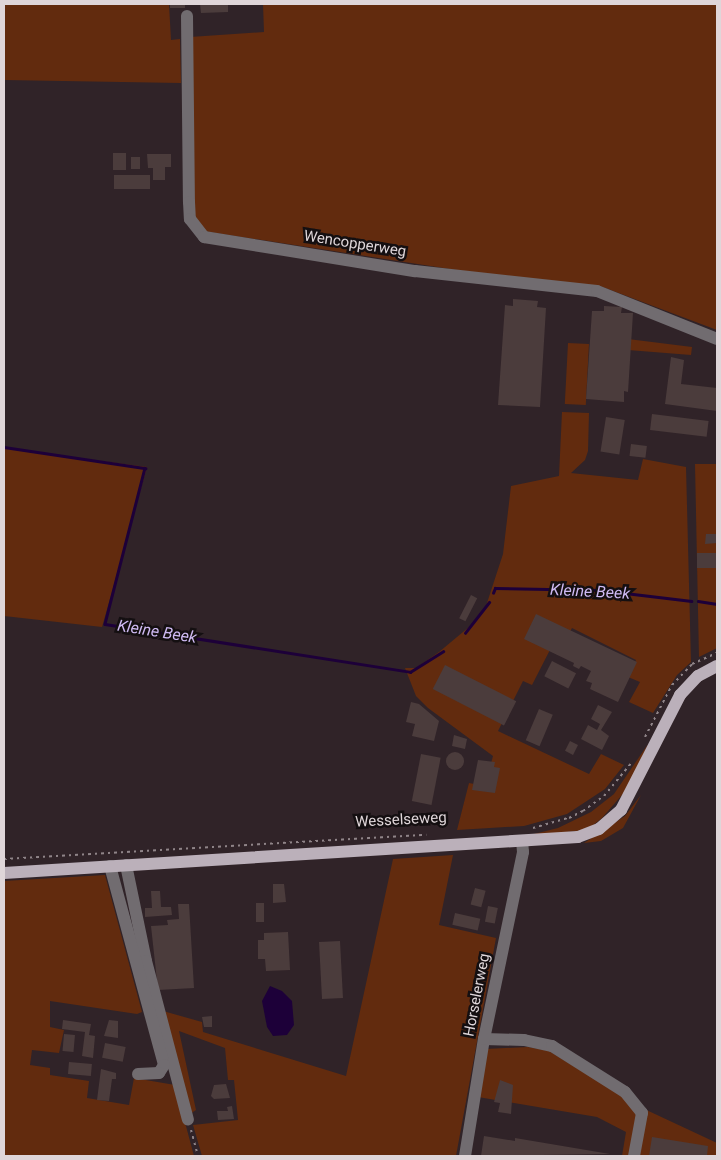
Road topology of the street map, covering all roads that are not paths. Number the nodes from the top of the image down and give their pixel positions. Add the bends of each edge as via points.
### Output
1 (187, 16) dead end
2 (717, 339) edge
3 (717, 666) edge
4 (522, 842) junction
5 (126, 865) junction
6 (110, 866) junction
7 (4, 873) edge
8 (484, 1039) junction
9 (138, 1074) dead end
10 (188, 1120) road end
11 (465, 1156) edge
12 (634, 1156) edge

1 - 2 street, Wencopperweg via 190,219 204,236 415,270 597,291
3 - 4 main road, Wesselseweg via 698,676 680,695 628,800 611,820 578,837
4 - 5 main road, Wesselseweg
4 - 8 street, Horselerweg via 523,852
5 - 6 main road, Wesselseweg
5 - 10 street via 146,961
6 - 7 main road, Wesselseweg
6 - 9 street via 164,1065 159,1073
8 - 11 street, Horselerweg
8 - 12 street via 524,1040 552,1046 625,1092 642,1113

